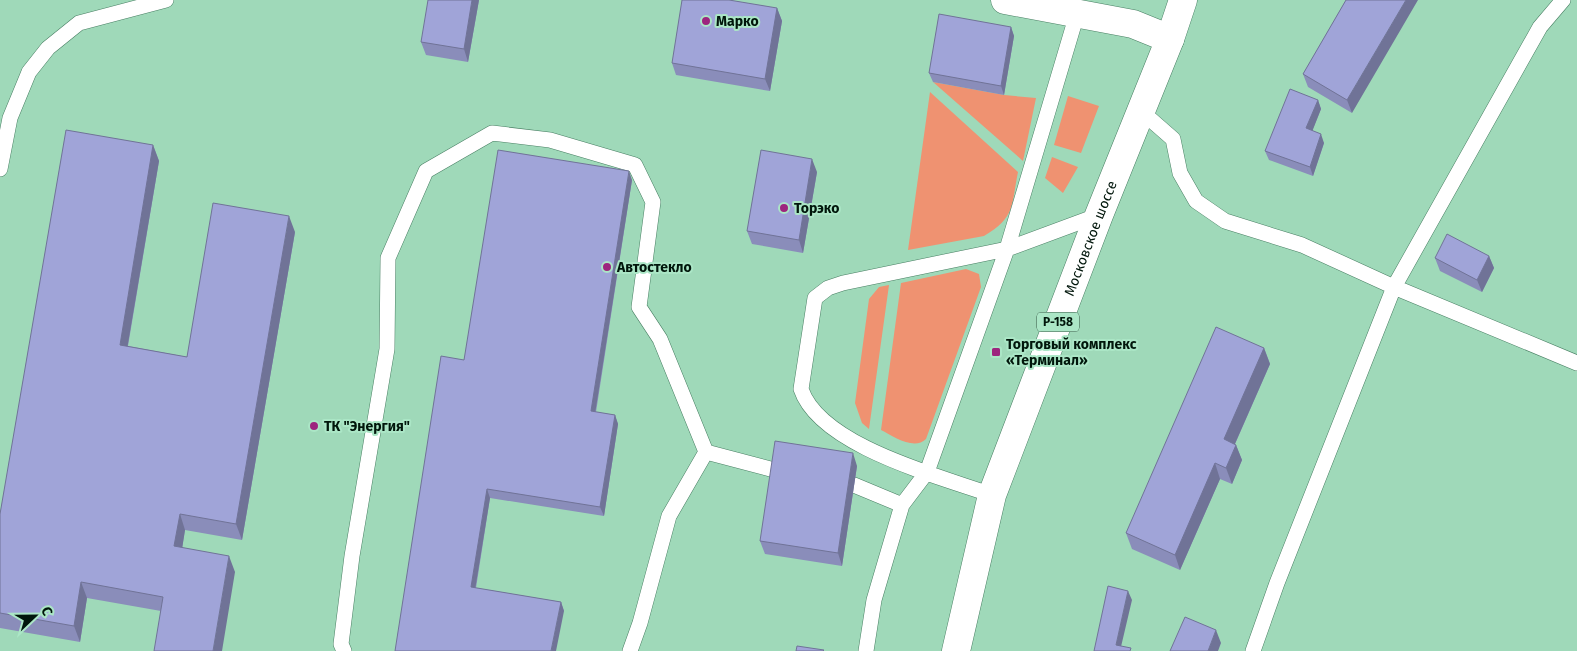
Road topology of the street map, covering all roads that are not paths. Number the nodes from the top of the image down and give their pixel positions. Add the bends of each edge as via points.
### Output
1 (166, 0) edge
2 (1004, 0) edge
3 (1183, 0) edge
4 (1563, 0) edge
5 (1077, 14) junction
6 (1170, 39) junction
7 (1141, 111) junction
8 (0, 169) edge
9 (1099, 215) junction
10 (1007, 249) junction
11 (1394, 288) junction
12 (1577, 363) edge
13 (706, 452) junction
14 (778, 471) edge
15 (927, 472) junction
16 (854, 484) dead end
17 (992, 495) junction
18 (902, 505) junction
19 (1256, 650) edge
20 (344, 651) edge
21 (630, 651) edge
22 (866, 651) edge
23 (956, 651) edge

1 - 8 lane via 79,23 48,48 29,72 10,118
2 - 5 main road
3 - 6 main road, Московское шоссе / Р-158
4 - 11 lane via 1540,27
5 - 6 main road via 1133,24
5 - 10 lane
6 - 7 main road, Московское шоссе / Р-158
7 - 9 main road, Московское шоссе / Р-158
7 - 11 lane via 1173,139 1180,172 1196,201 1225,220 1302,245
9 - 10 lane
9 - 17 main road, Московское шоссе / Р-158
10 - 15 lane
10 - 15 lane via 843,282 815,298 801,389 806,403 821,420 866,449
11 - 12 lane
11 - 19 lane via 1277,583
13 - 14 lane
13 - 20 lane via 660,338 639,306 652,202 635,164 550,140 492,133 426,171 388,258 387,349 352,556 341,644
13 - 21 lane via 669,516
15 - 17 lane
15 - 18 lane
16 - 18 lane
17 - 23 main road, Московское шоссе / Р-158
18 - 22 lane via 874,600

